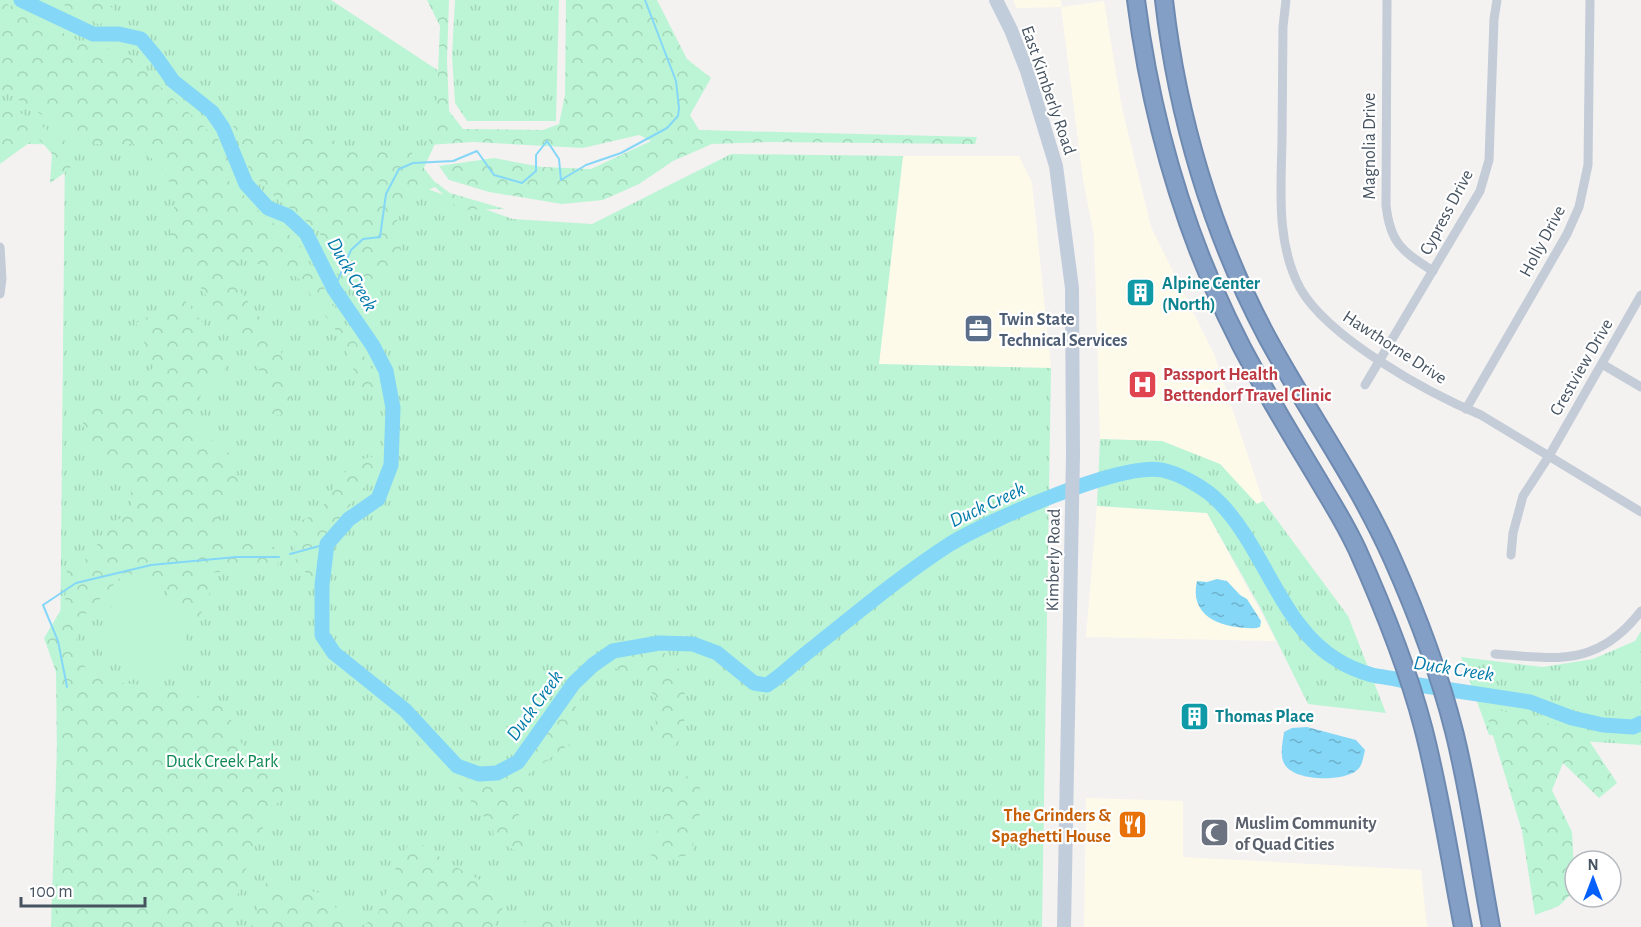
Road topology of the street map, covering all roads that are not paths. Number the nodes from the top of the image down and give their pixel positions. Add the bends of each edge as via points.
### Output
1 (996, 0) edge
2 (1136, 0) edge
3 (1164, 0) edge
4 (1173, 0) edge
5 (1286, 0) edge
6 (1386, 0) edge
7 (1497, 0) edge
8 (1590, 0) edge
9 (1169, 31) junction
10 (1061, 194) joint
11 (0, 247) edge
12 (1433, 271) junction
13 (0, 294) edge
14 (1641, 295) edge
15 (1380, 361) junction
16 (1602, 364) junction
17 (1365, 385) dead end
18 (1641, 387) edge
19 (1466, 408) junction
20 (1549, 456) junction
21 (1641, 512) edge
22 (1511, 555) dead end
23 (1641, 611) edge
24 (1495, 654) dead end
25 (1457, 895) junction
26 (1492, 925) edge
27 (1064, 927) edge
28 (1456, 927) edge
29 (1463, 927) edge

1 - 10 main road, East Kimberly Road via 1042,114
2 - 25 highway via 1155,115 1198,251 1238,339 1356,546 1405,668 1437,786
3 - 9 highway
4 - 9 highway
5 - 15 street, Hawthorne Drive via 1281,218 1287,254 1300,288 1326,322
6 - 12 street, Magnolia Drive via 1388,224 1396,242
7 - 12 street, Cypress Drive via 1487,170 1480,190
8 - 19 street, Holly Drive via 1588,165 1579,207
9 - 26 highway via 1195,154 1237,274 1266,336 1366,506 1418,618 1454,733
10 - 27 main road, Kimberly Road via 1072,288 1073,456
11 - 13 street
12 - 15 street, Cypress Drive
14 - 16 street, Crestview Drive
15 - 17 street, Cypress Drive
15 - 19 street, Hawthorne Drive
16 - 18 street
16 - 20 street, Crestview Drive
19 - 20 street, Hawthorne Drive
20 - 21 street, Hawthorne Drive
20 - 22 street, Crestview Drive via 1523,496
23 - 24 street via 1625,631 1589,653 1550,658
25 - 28 highway
25 - 29 highway

